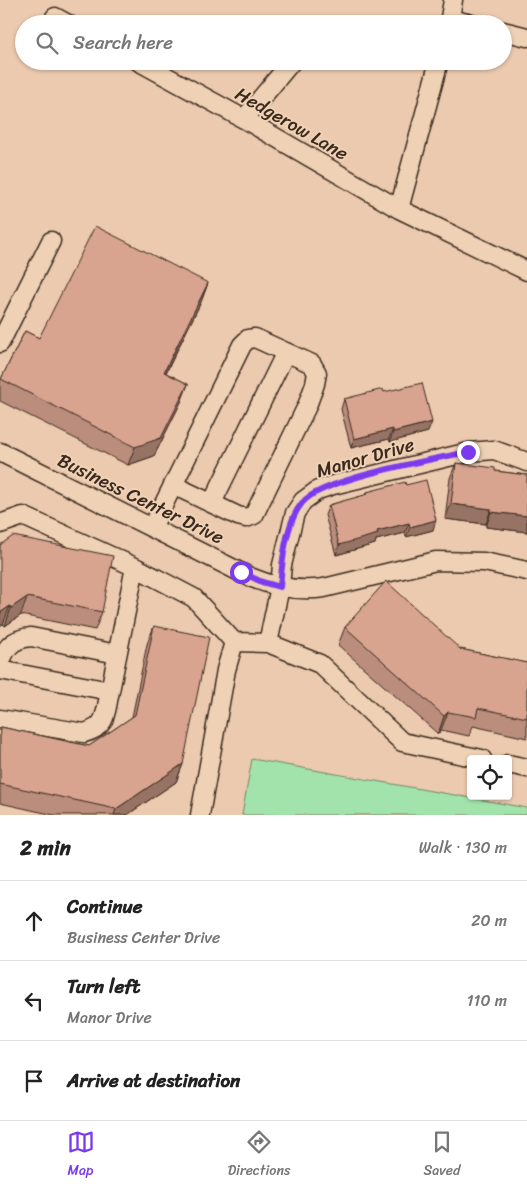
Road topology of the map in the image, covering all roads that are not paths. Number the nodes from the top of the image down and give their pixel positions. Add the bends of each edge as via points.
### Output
1 (454, 0) edge
2 (451, 15) edge
3 (512, 33) edge
4 (527, 37) edge
5 (154, 70) edge
6 (285, 70) edge
7 (437, 70) edge
8 (244, 119) junction
9 (399, 209) junction
10 (51, 241) dead end
11 (527, 271) edge
12 (0, 343) edge
13 (286, 352) junction
14 (0, 452) edge
15 (527, 462) edge
16 (174, 485) junction
17 (212, 503) junction
18 (0, 524) edge
19 (152, 528) junction
20 (135, 567) junction
21 (527, 571) edge
22 (280, 587) junction
23 (234, 642) junction
24 (268, 643) junction
25 (117, 654) junction
26 (0, 666) edge
27 (0, 670) edge
28 (110, 691) junction
29 (0, 718) edge
30 (467, 756) edge
31 (512, 765) edge
32 (527, 768) edge
33 (200, 815) edge

1 - 2 street
3 - 4 street
5 - 8 street, Hedgerow Lane
6 - 8 street
7 - 9 street
8 - 9 street, Hedgerow Lane
9 - 11 street, Hedgerow Lane
10 - 12 street
13 - 16 street via 256,338 242,345
13 - 17 street
13 - 17 street via 312,364 317,373 307,406 254,515 238,516
14 - 19 street, Business Center Drive
15 - 22 street, Manor Drive via 494,450 468,452 318,490 302,502 295,513
16 - 17 street
16 - 19 street
18 - 20 street via 23,516
19 - 22 street, Business Center Drive via 250,577
20 - 23 street via 194,598
20 - 25 street
21 - 22 street, Business Center Drive via 484,562 436,561 324,588
22 - 24 street, Manor Drive
23 - 24 street
23 - 33 street
24 - 30 street via 320,664 402,742
25 - 26 street via 31,637 20,638 7,648
25 - 28 street
27 - 28 street
28 - 29 street via 103,722 84,733
31 - 32 street

